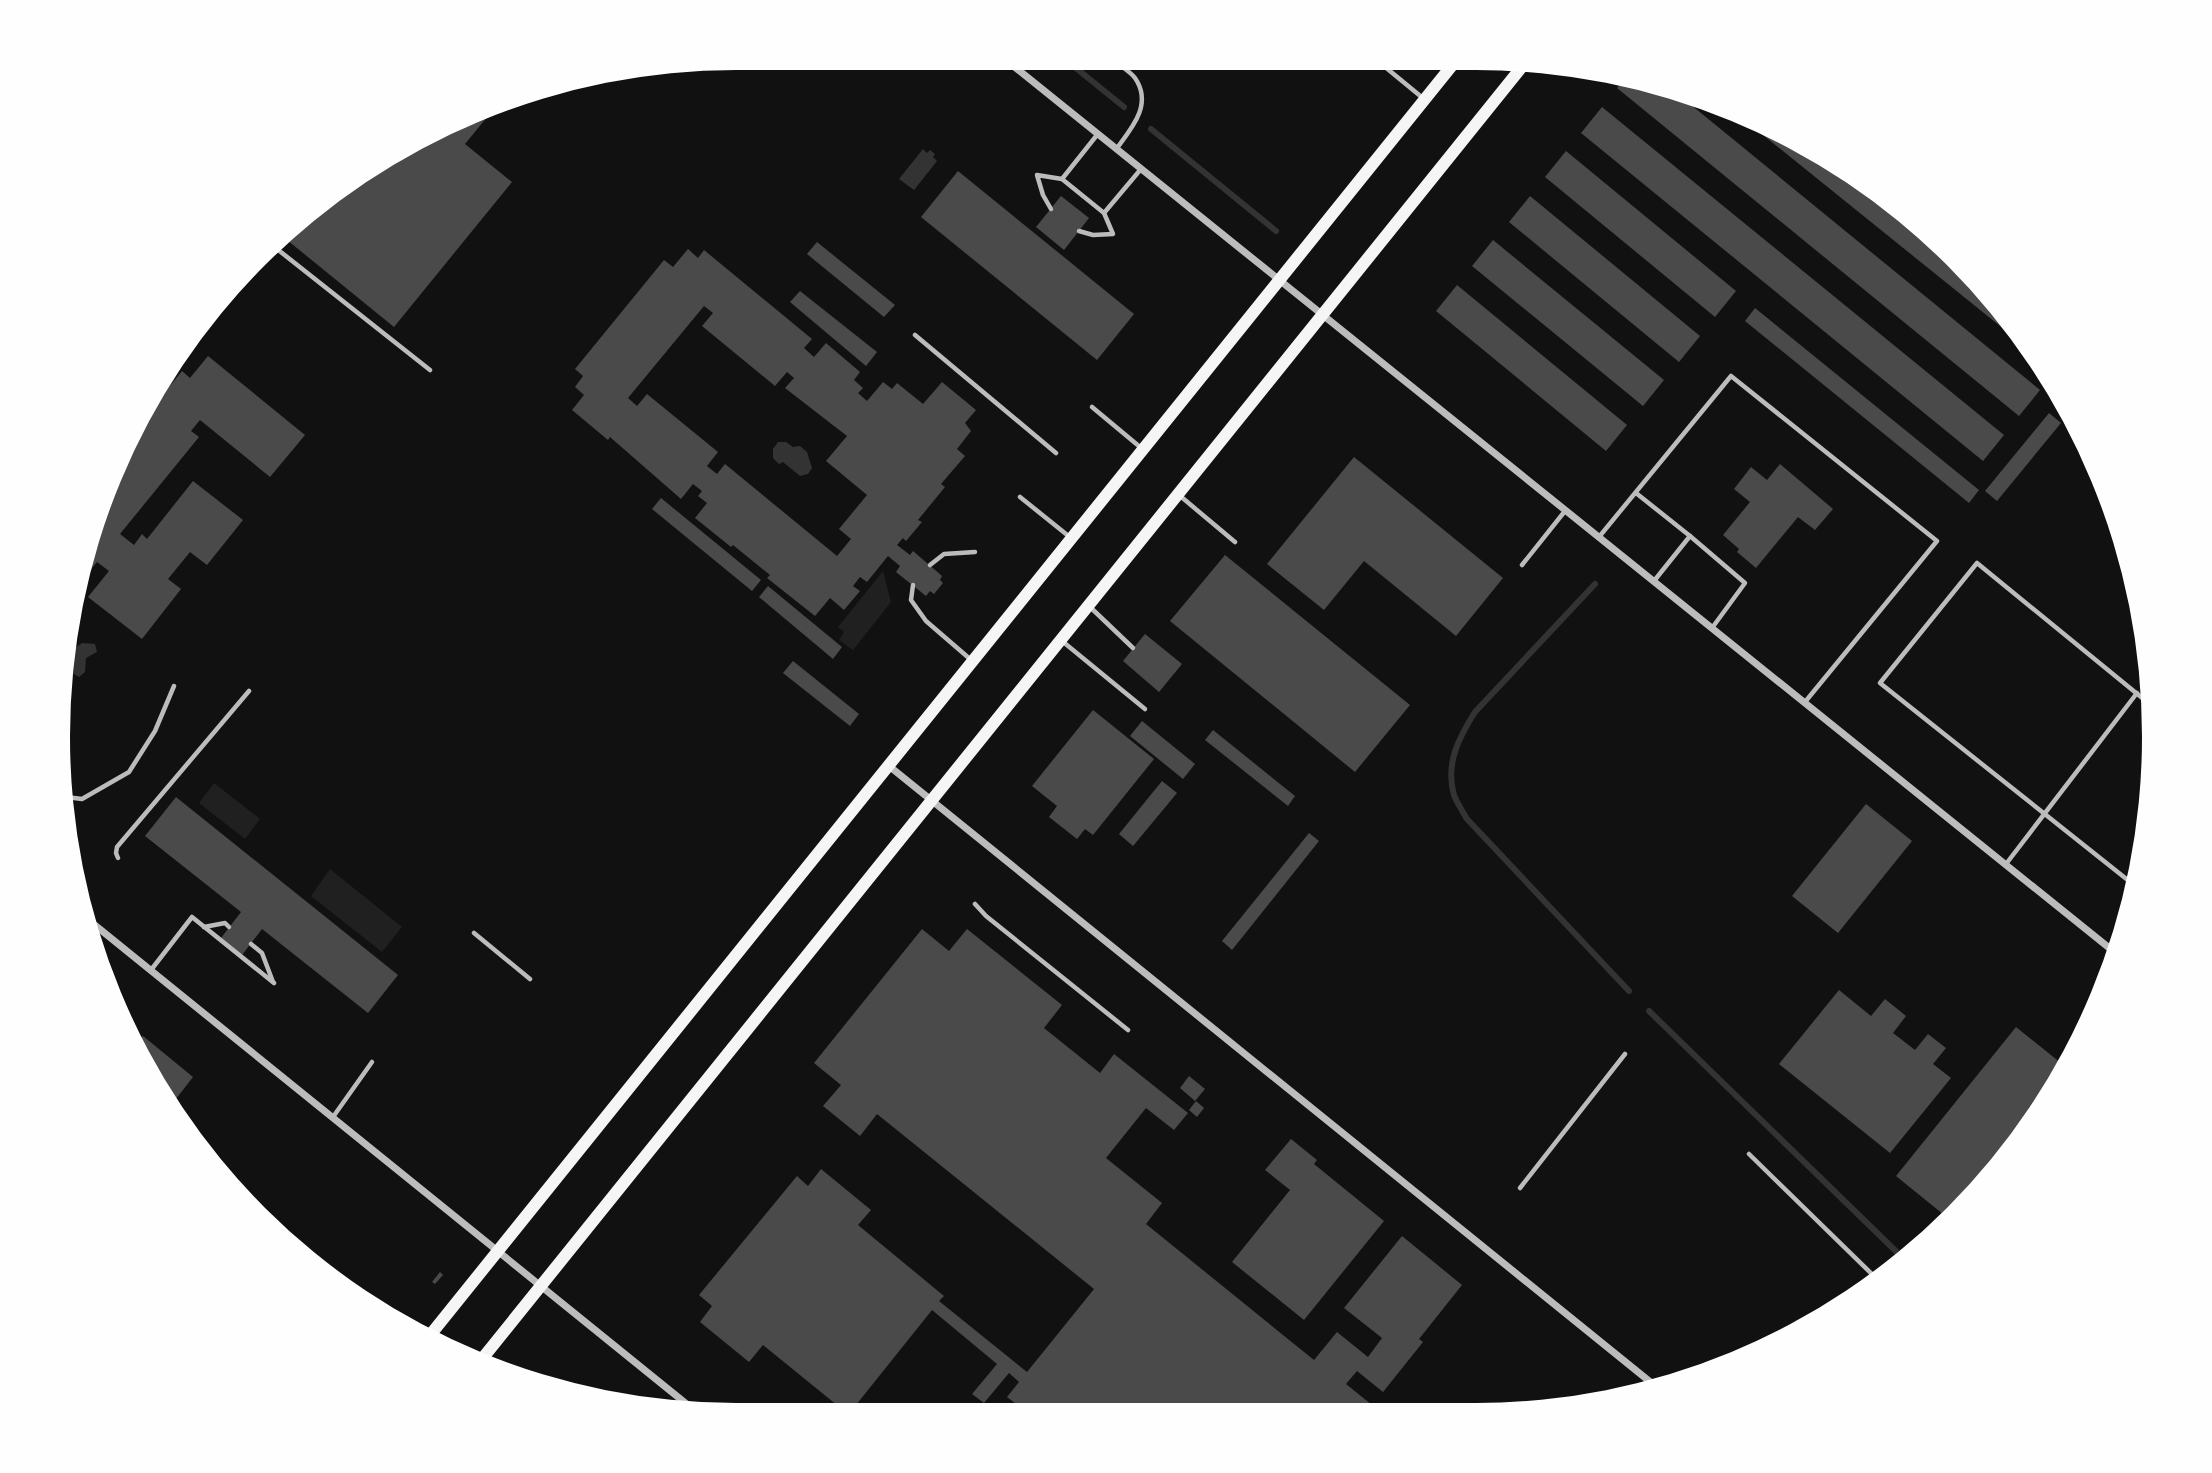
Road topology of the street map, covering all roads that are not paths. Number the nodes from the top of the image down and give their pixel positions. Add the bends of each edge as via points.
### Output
1 (1018, 70) edge
2 (1125, 70) edge
3 (1389, 70) edge
4 (1449, 70) edge
5 (1519, 71) edge
6 (1425, 100) junction
7 (1098, 134) junction
8 (1117, 149) junction
9 (1141, 169) junction
10 (1062, 179) junction
11 (1051, 209) dead end
12 (1104, 214) junction
13 (1079, 231) dead end
14 (280, 251) edge
15 (1280, 281) junction
16 (1323, 314) junction
17 (915, 335) dead end
18 (430, 370) dead end
19 (1091, 408) dead end
20 (1144, 450) junction
21 (1056, 453) dead end
22 (1636, 493) junction
23 (1178, 494) junction
24 (1020, 497) dead end
25 (1566, 510) junction
26 (1690, 536) junction
27 (1600, 537) junction
28 (1072, 539) junction
29 (1235, 542) dead end
30 (975, 552) dead end
31 (930, 565) dead end
32 (1522, 565) dead end
33 (1654, 582) junction
34 (913, 585) dead end
35 (1088, 605) junction
36 (1712, 628) junction
37 (1060, 640) junction
38 (1133, 648) dead end
39 (974, 661) junction
40 (174, 686) dead end
41 (249, 691) dead end
42 (2137, 693) junction
43 (2141, 697) edge
44 (1805, 702) junction
45 (1145, 709) dead end
46 (889, 766) junction
47 (73, 798) edge
48 (931, 800) junction
49 (2043, 814) junction
50 (118, 858) dead end
51 (2006, 864) junction
52 (2126, 879) edge
53 (975, 904) dead end
54 (229, 927) dead end
55 (98, 928) edge
56 (204, 928) junction
57 (474, 933) dead end
58 (251, 944) dead end
59 (2108, 947) edge
60 (150, 970) junction
61 (530, 979) dead end
62 (1128, 1030) dead end
63 (1625, 1054) dead end
64 (372, 1062) dead end
65 (333, 1117) junction
66 (1749, 1154) dead end
67 (1520, 1188) dead end
68 (499, 1251) junction
69 (1871, 1273) edge
70 (542, 1286) junction
71 (434, 1330) edge
72 (486, 1354) edge
73 (1648, 1380) edge
74 (683, 1401) edge

1 - 7 street
2 - 8 lane via 1135,78 1142,95 1140,116
3 - 6 lane
4 - 6 main road
5 - 16 main road
6 - 15 main road
7 - 8 street
7 - 10 lane
8 - 9 street
9 - 12 lane
9 - 15 street
10 - 11 lane via 1037,175
10 - 12 lane
12 - 13 lane via 1113,234
14 - 18 lane
15 - 16 street
15 - 20 main road
16 - 23 main road
16 - 25 street
17 - 21 lane
19 - 20 lane
20 - 28 main road
22 - 26 lane
22 - 27 lane
22 - 44 lane via 1731,376 1937,541
23 - 29 lane
23 - 35 main road
24 - 28 lane
25 - 27 street
25 - 32 lane
26 - 33 lane
26 - 36 lane via 1745,583
27 - 33 street
28 - 39 main road
30 - 31 lane via 944,554
33 - 36 street
34 - 39 lane via 911,600 926,621
35 - 37 main road
35 - 38 lane
36 - 44 street
37 - 45 lane
37 - 48 main road
39 - 46 main road
40 - 47 lane via 155,731 129,772 82,799
41 - 50 lane via 117,847
42 - 43 lane
42 - 49 lane
42 - 49 lane via 1977,563 1880,684
44 - 51 street
46 - 48 street
46 - 68 main road
48 - 70 main road
48 - 73 street
49 - 51 lane
49 - 52 lane
51 - 59 street
53 - 62 lane
54 - 56 lane via 225,923
55 - 60 street
56 - 58 lane via 274,983 262,953
56 - 60 lane via 192,918
57 - 61 lane
60 - 65 street
63 - 67 lane
64 - 65 lane
65 - 68 street
66 - 69 lane
68 - 70 street
68 - 71 main road
70 - 72 main road
70 - 74 street

